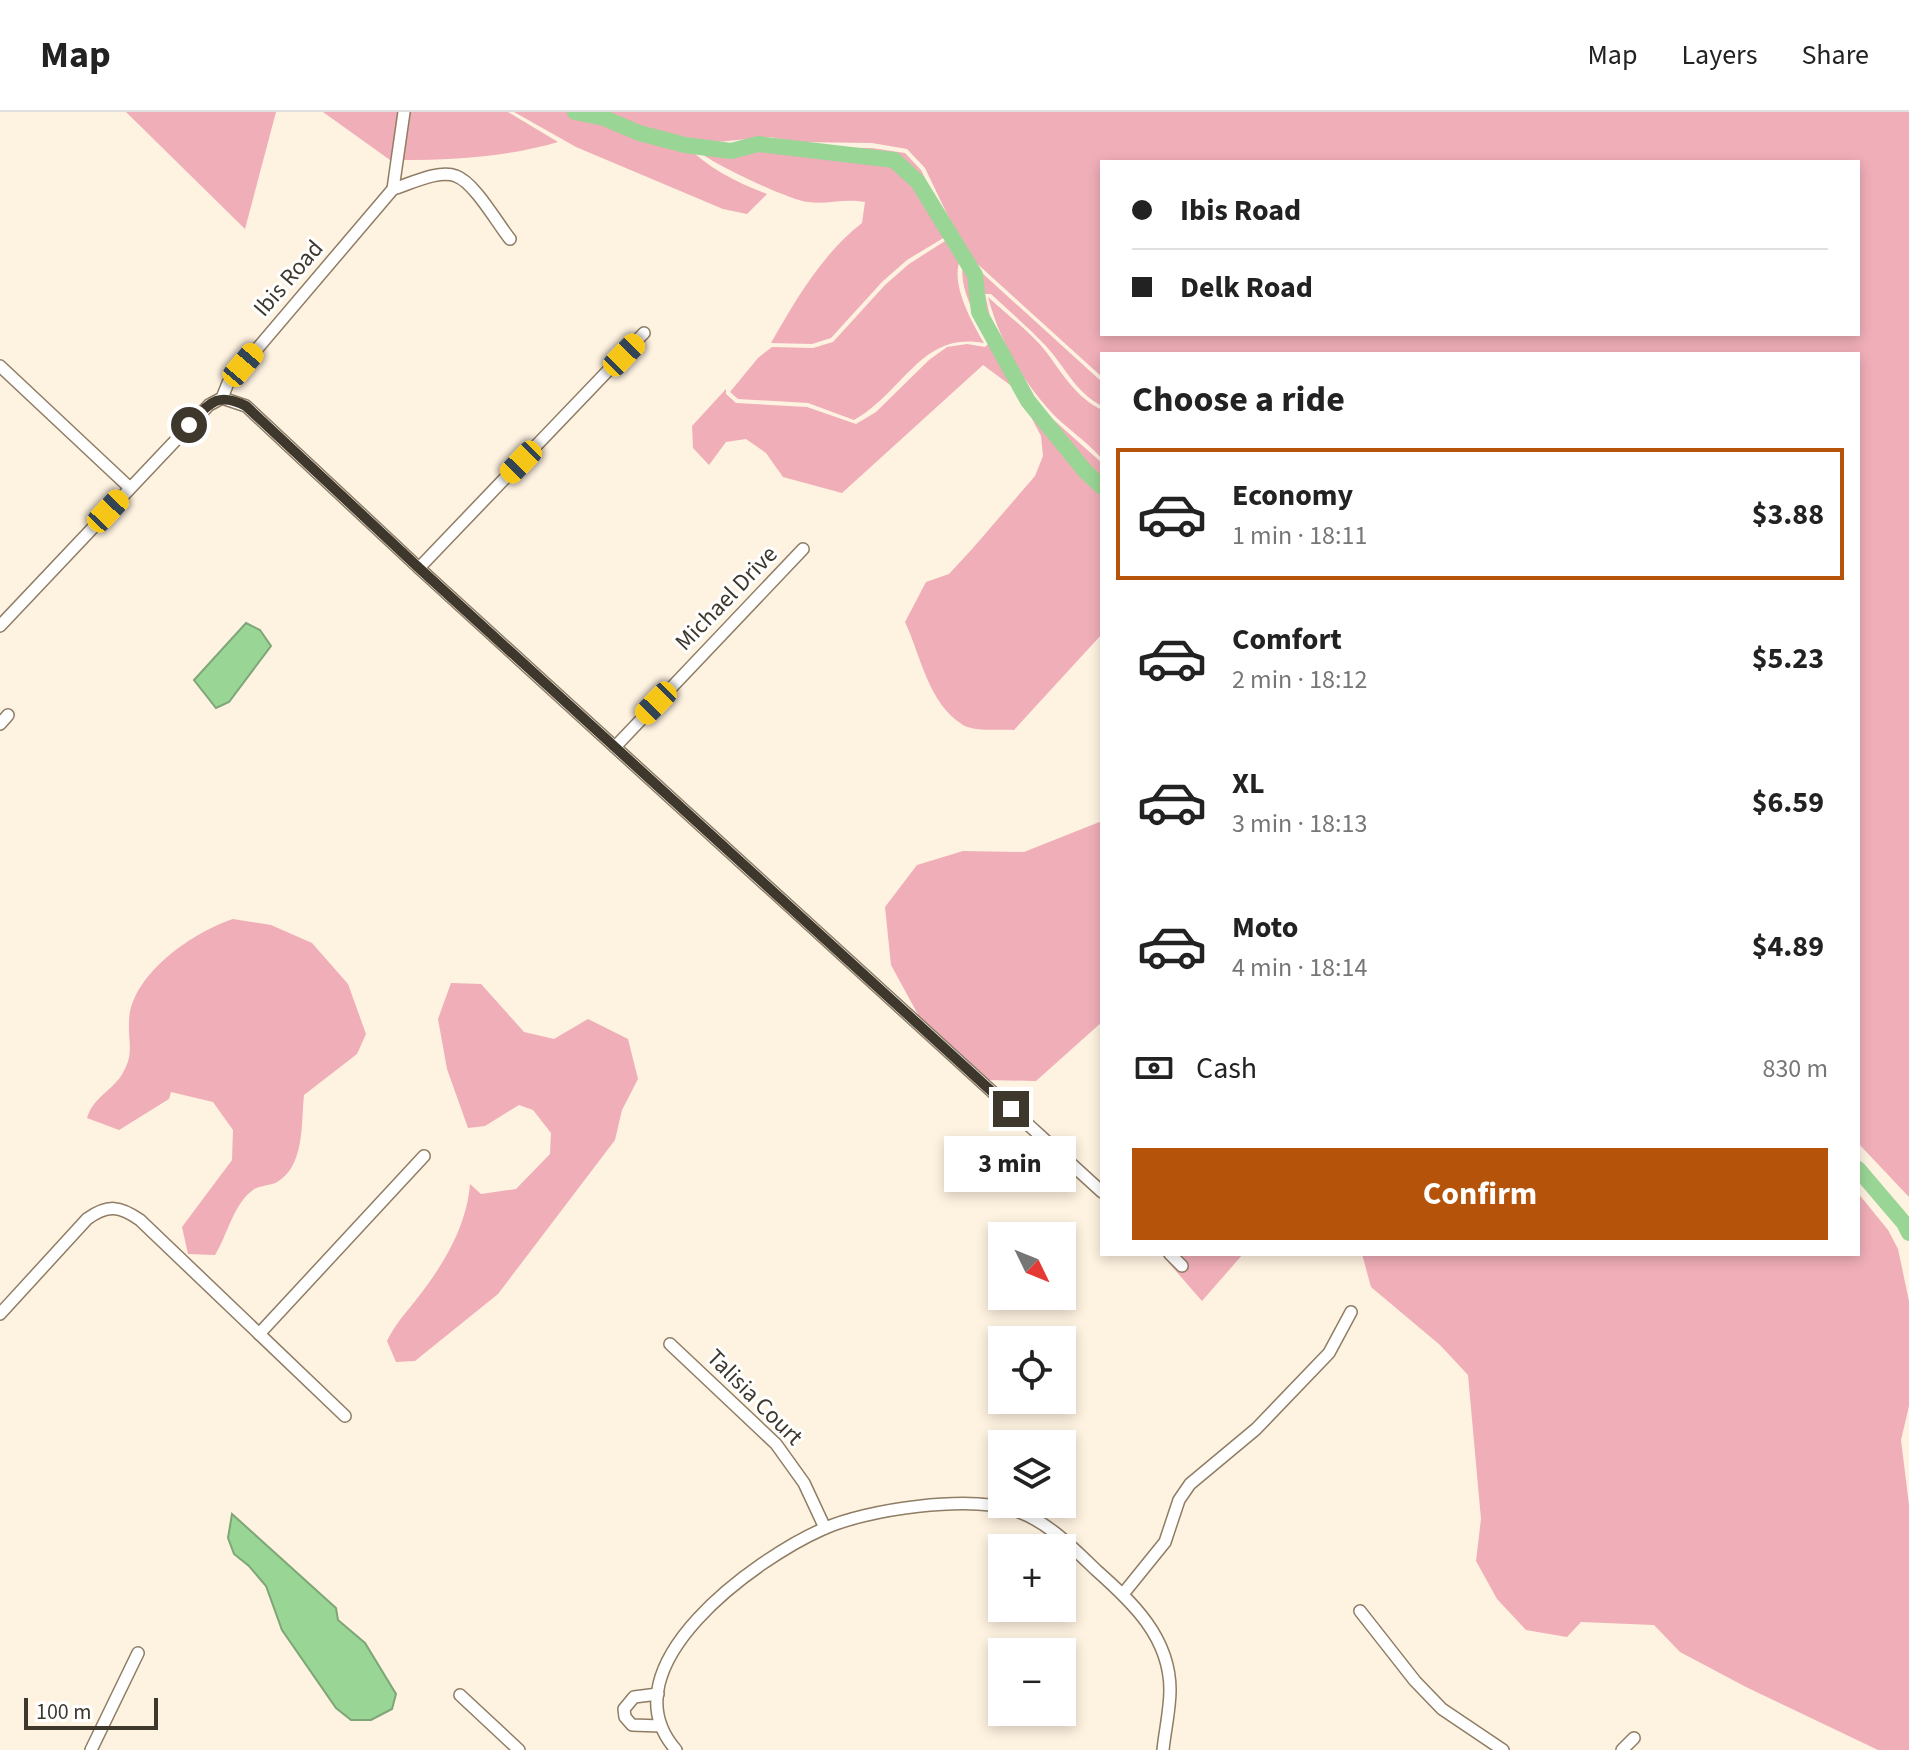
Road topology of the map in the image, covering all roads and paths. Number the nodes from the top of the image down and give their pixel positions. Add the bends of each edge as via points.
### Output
1 (404, 112) edge
2 (393, 189) junction
3 (510, 239) dead end
4 (644, 333) dead end
5 (0, 366) edge
6 (222, 398) junction
7 (129, 487) junction
8 (803, 549) dead end
9 (419, 568) junction
10 (0, 626) edge
11 (615, 747) junction
12 (424, 1156) dead end
13 (1100, 1190) edge
14 (1172, 1256) edge
15 (1182, 1266) dead end
16 (1351, 1312) dead end
17 (0, 1314) edge
18 (259, 1334) junction
19 (670, 1344) dead end
20 (345, 1416) dead end
21 (825, 1528) junction
22 (1123, 1594) junction
23 (1360, 1611) dead end
24 (138, 1653) dead end
25 (658, 1694) junction
26 (460, 1695) dead end
27 (661, 1726) junction
28 (1634, 1738) dead end
29 (91, 1750) edge
30 (519, 1750) edge
31 (676, 1750) edge
32 (1163, 1750) edge
33 (1503, 1750) edge
34 (1622, 1750) edge

1 - 2 street
2 - 3 street via 455,175 472,188
2 - 6 street, Ibis Road via 228,383
4 - 9 street
5 - 7 street
6 - 7 street, Ibis Road
6 - 9 street via 246,406
7 - 10 street, Ibis Road
8 - 11 street, Michael Drive
9 - 11 street
11 - 13 street
12 - 18 street
14 - 15 street
16 - 22 street via 1329,1353 1247,1438 1190,1484 1165,1542
17 - 18 street via 87,1219 112,1206 140,1220
18 - 20 street
19 - 21 street, Talisia Court via 776,1444 804,1483
21 - 22 street via 910,1507 979,1504 1010,1509 1055,1532
21 - 25 street via 768,1557 729,1589 675,1646
22 - 32 street via 1151,1627 1168,1669
23 - 33 street via 1442,1709
24 - 29 street
25 - 27 street
25 - 27 street via 634,1697 624,1709 632,1725
26 - 30 street
27 - 31 street
28 - 34 street

